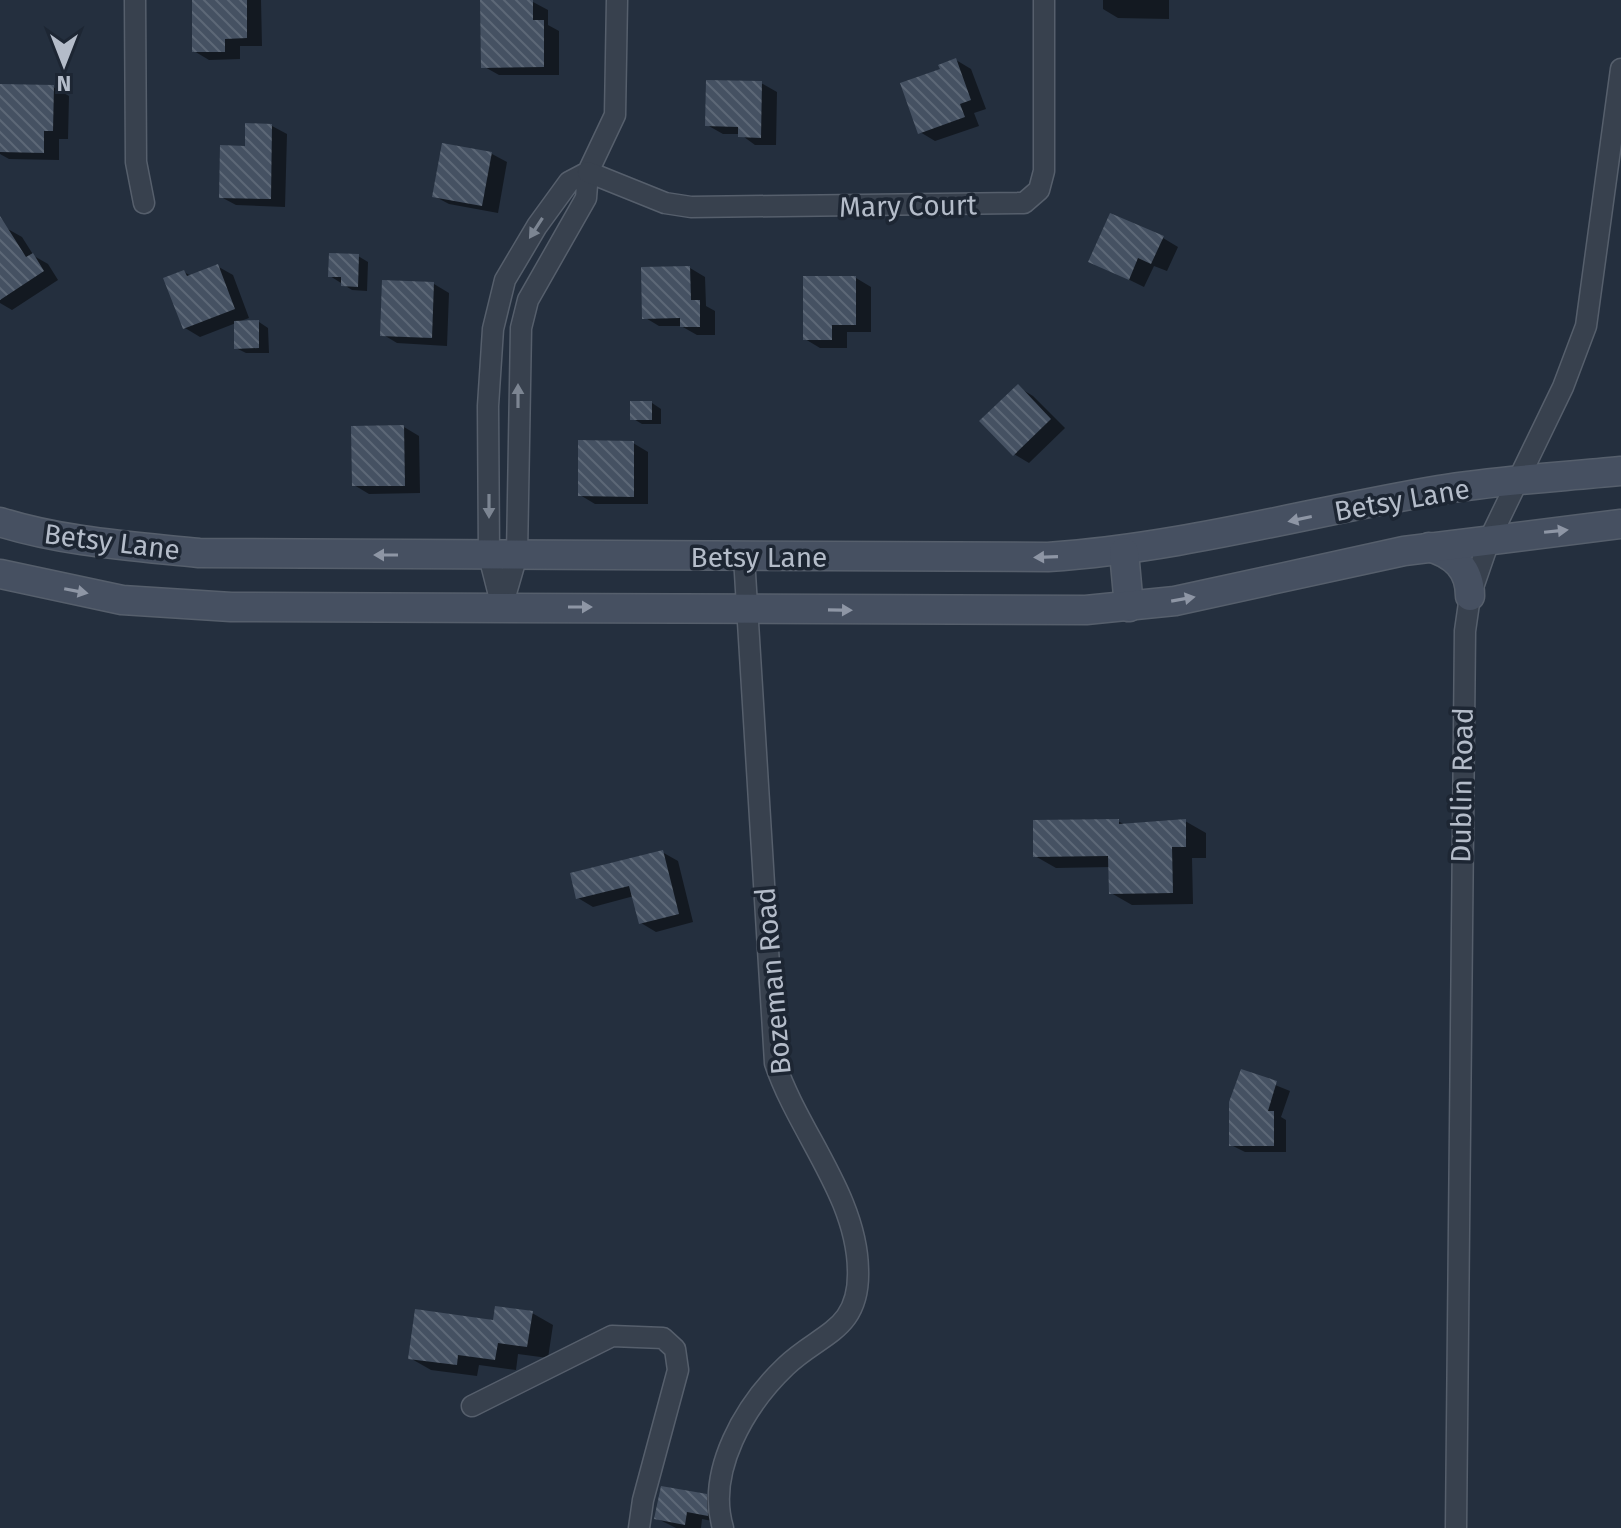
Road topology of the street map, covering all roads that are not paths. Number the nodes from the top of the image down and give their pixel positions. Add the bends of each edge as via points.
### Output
1 (135, 0) edge
2 (617, 0) edge
3 (1044, 0) edge
4 (1621, 69) edge
5 (588, 172) junction
6 (144, 203) dead end
7 (500, 302) junction
8 (525, 311) junction
9 (518, 451) junction
10 (489, 452) junction
11 (1621, 471) edge
12 (1515, 482) junction
13 (0, 522) edge
14 (1621, 524) edge
15 (1490, 538) junction
16 (1429, 547) junction
17 (1124, 552) junction
18 (503, 555) junction
19 (744, 557) junction
20 (0, 574) edge
21 (1470, 596) junction
22 (502, 607) junction
23 (1129, 607) junction
24 (747, 608) junction
25 (472, 1406) dead end
26 (639, 1528) edge
27 (723, 1528) edge
28 (1456, 1528) edge

1 - 6 street via 136,162
2 - 5 street via 615,115
3 - 5 street, Mary Court via 1044,171 1039,190 1024,203 691,207 665,203
4 - 12 street, Dublin Road via 1586,326 1563,387
5 -> 7 street via 569,182 537,226 505,280
5 - 8 street via 586,198 550,256
7 - 8 street
7 - 10 street via 493,329
9 -> 8 street via 518,368
9 - 10 street
9 - 18 street
10 -> 18 street
11 - 12 main road, Betsy Lane
12 - 15 street, Dublin Road
12 -> 17 main road, Betsy Lane via 1440,490
18 -> 13 main road, Betsy Lane via 199,553 99,543
15 -> 14 main road, Betsy Lane
15 - 16 main road, Betsy Lane
15 - 21 street, Dublin Road
16 - 21 main road via 1459,563
23 -> 16 main road, Betsy Lane
17 -> 19 main road, Betsy Lane via 969,559
17 - 23 main road
18 - 19 main road, Betsy Lane
18 - 22 street
19 - 24 street, Bozeman Road
20 -> 22 main road, Betsy Lane via 122,600 231,607
21 - 28 street, Dublin Road via 1463,670
22 -> 24 main road, Betsy Lane
24 -> 23 main road, Betsy Lane
24 - 27 street, Bozeman Road via 775,1063 786,1098 856,1237 859,1274 853,1305 836,1332 787,1365 763,1391 735,1438 716,1496
25 - 26 street via 612,1336 663,1338 675,1349 678,1370

